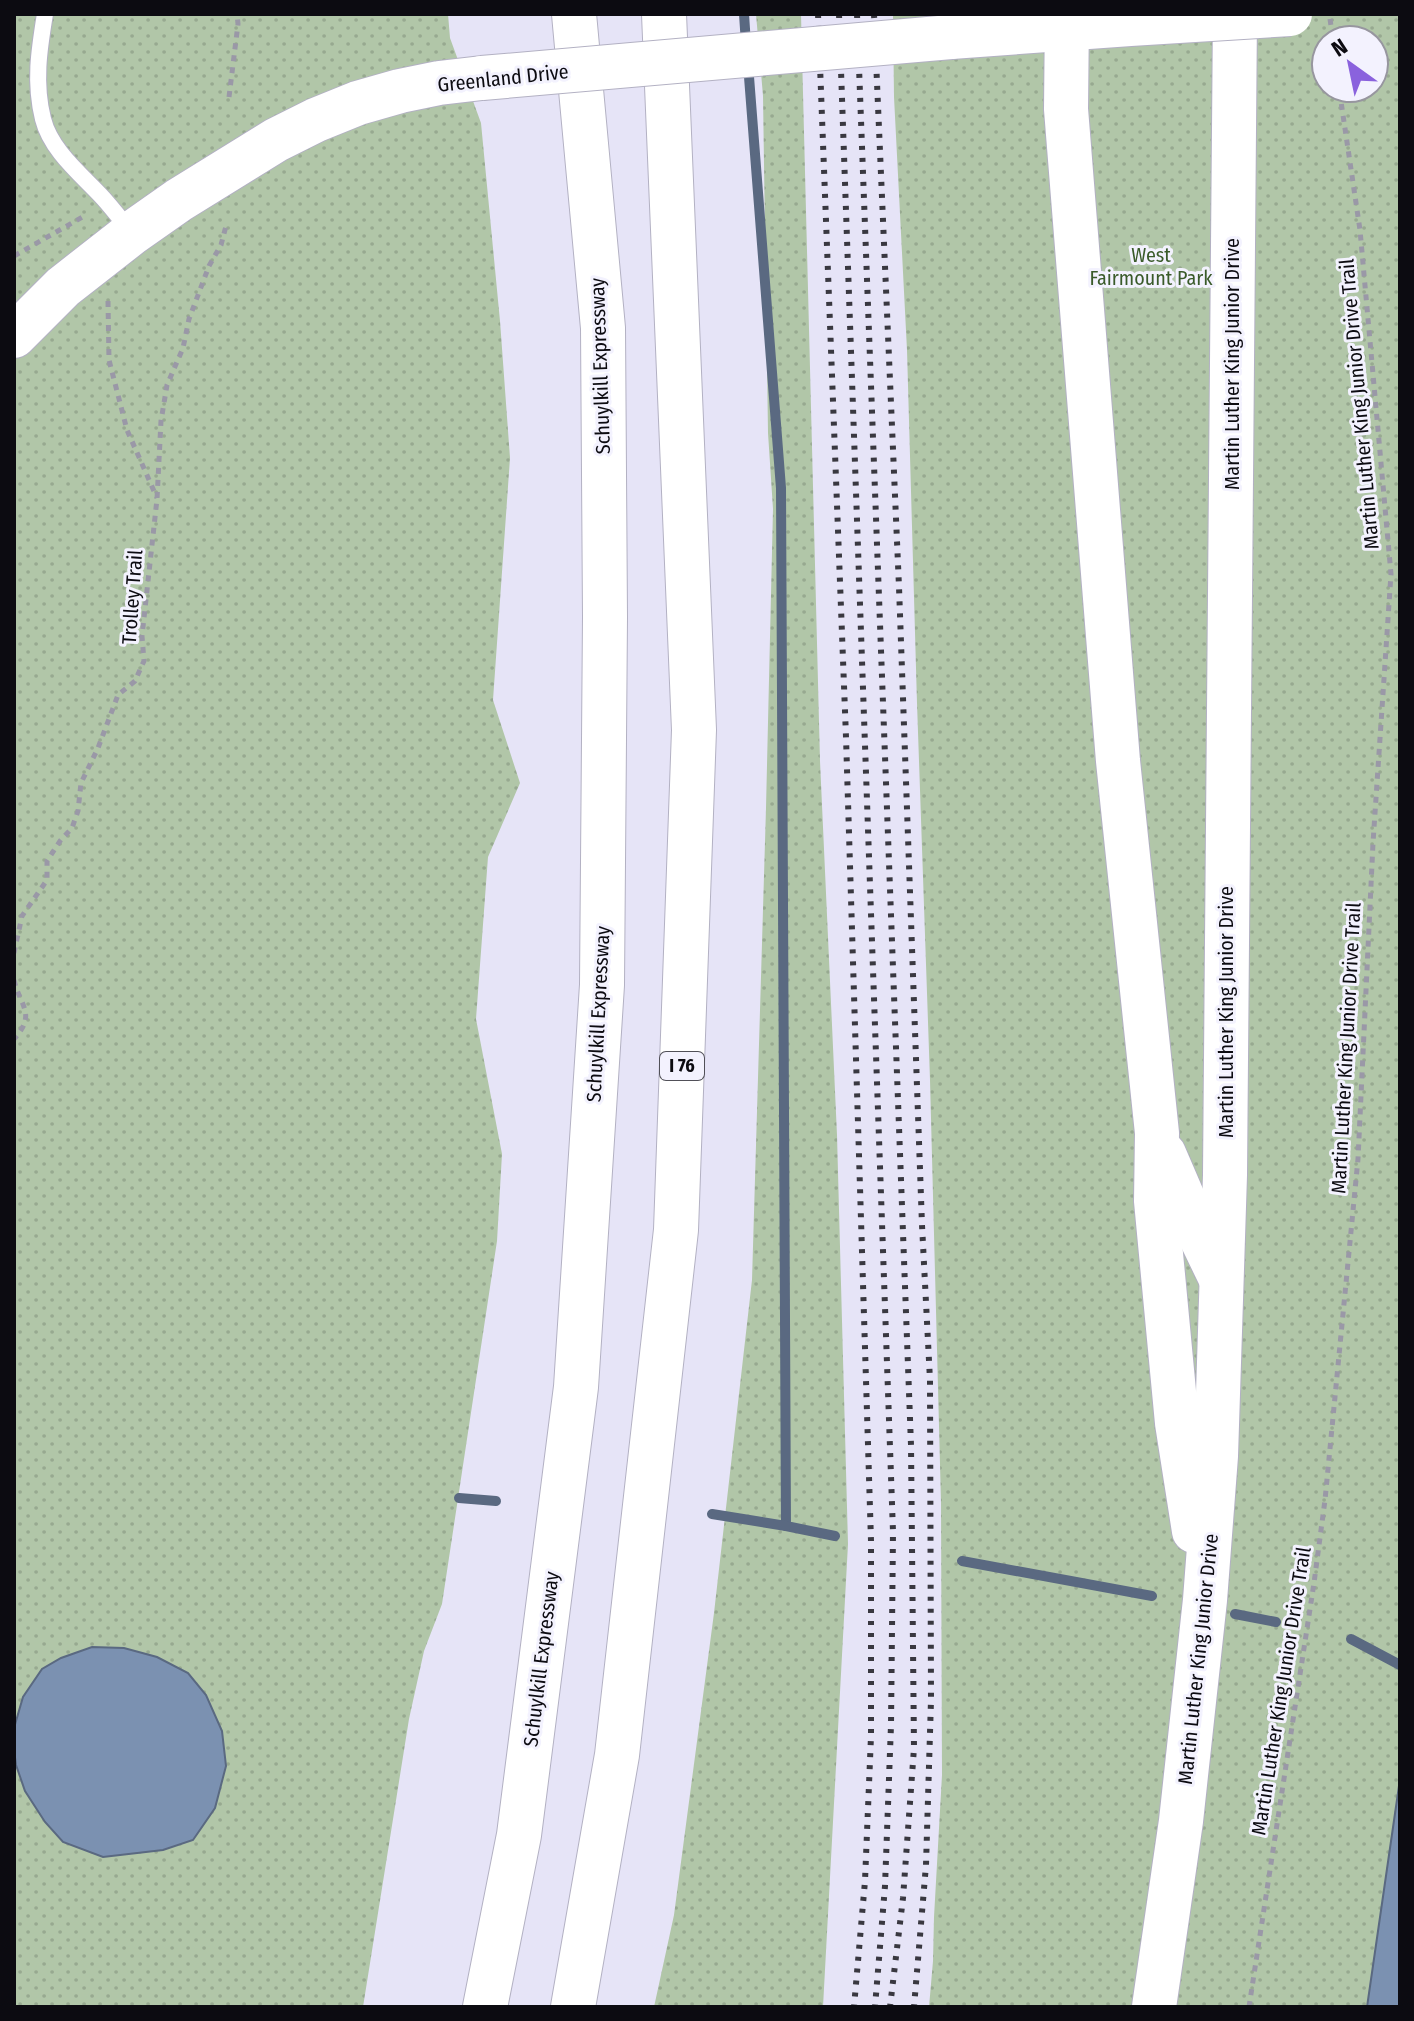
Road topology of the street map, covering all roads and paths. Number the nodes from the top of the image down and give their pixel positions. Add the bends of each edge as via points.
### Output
1 (45, 14) edge
2 (237, 14) edge
3 (574, 14) edge
4 (664, 14) edge
5 (1235, 14) edge
6 (1290, 14) edge
7 (1066, 21) edge
8 (229, 97) dead end
9 (1341, 104) edge
10 (86, 215) dead end
11 (227, 222) dead end
12 (132, 233) junction
13 (14, 256) edge
14 (94, 263) junction
15 (14, 336) edge
16 (157, 499) junction
17 (14, 953) edge
18 (14, 980) edge
19 (14, 1039) edge
20 (1157, 1133) junction
21 (1222, 1282) junction
22 (1205, 1600) junction
23 (485, 2007) edge
24 (573, 2007) edge
25 (1154, 2007) edge
26 (1249, 2007) edge

1 - 12 lane via 38,53 44,121 71,165
2 - 8 path
3 - 23 main road, Schuylkill Expressway via 603,328 602,985 576,1387 519,1835
4 - 24 main road, I 76 via 694,730 676,1230 617,1755
5 - 21 main road, Martin Luther King Junior Drive
6 - 7 main road, Greenland Drive, bridge via 1130,24
7 - 12 main road, Greenland Drive, bridge via 951,37 482,78 400,91 358,103 276,140
7 - 20 main road via 1067,123 1114,717
9 - 26 path, Martin Luther King Junior Drive Trail via 1360,230 1391,574 1358,1159 1329,1453
10 - 13 path
11 - 16 path, Trolley Trail via 167,385
12 - 14 main road, Greenland Drive
14 - 15 main road, Greenland Drive
14 - 16 path via 108,293 109,360 127,430
16 - 17 path, Trolley Trail via 144,661 135,681 118,695 81,783 72,828 47,861 47,880 22,916
18 - 19 path via 27,1010
20 - 21 main road
20 - 22 main road via 1156,1201 1177,1423
21 - 22 main road, Martin Luther King Junior Drive
22 - 25 main road, Martin Luther King Junior Drive

